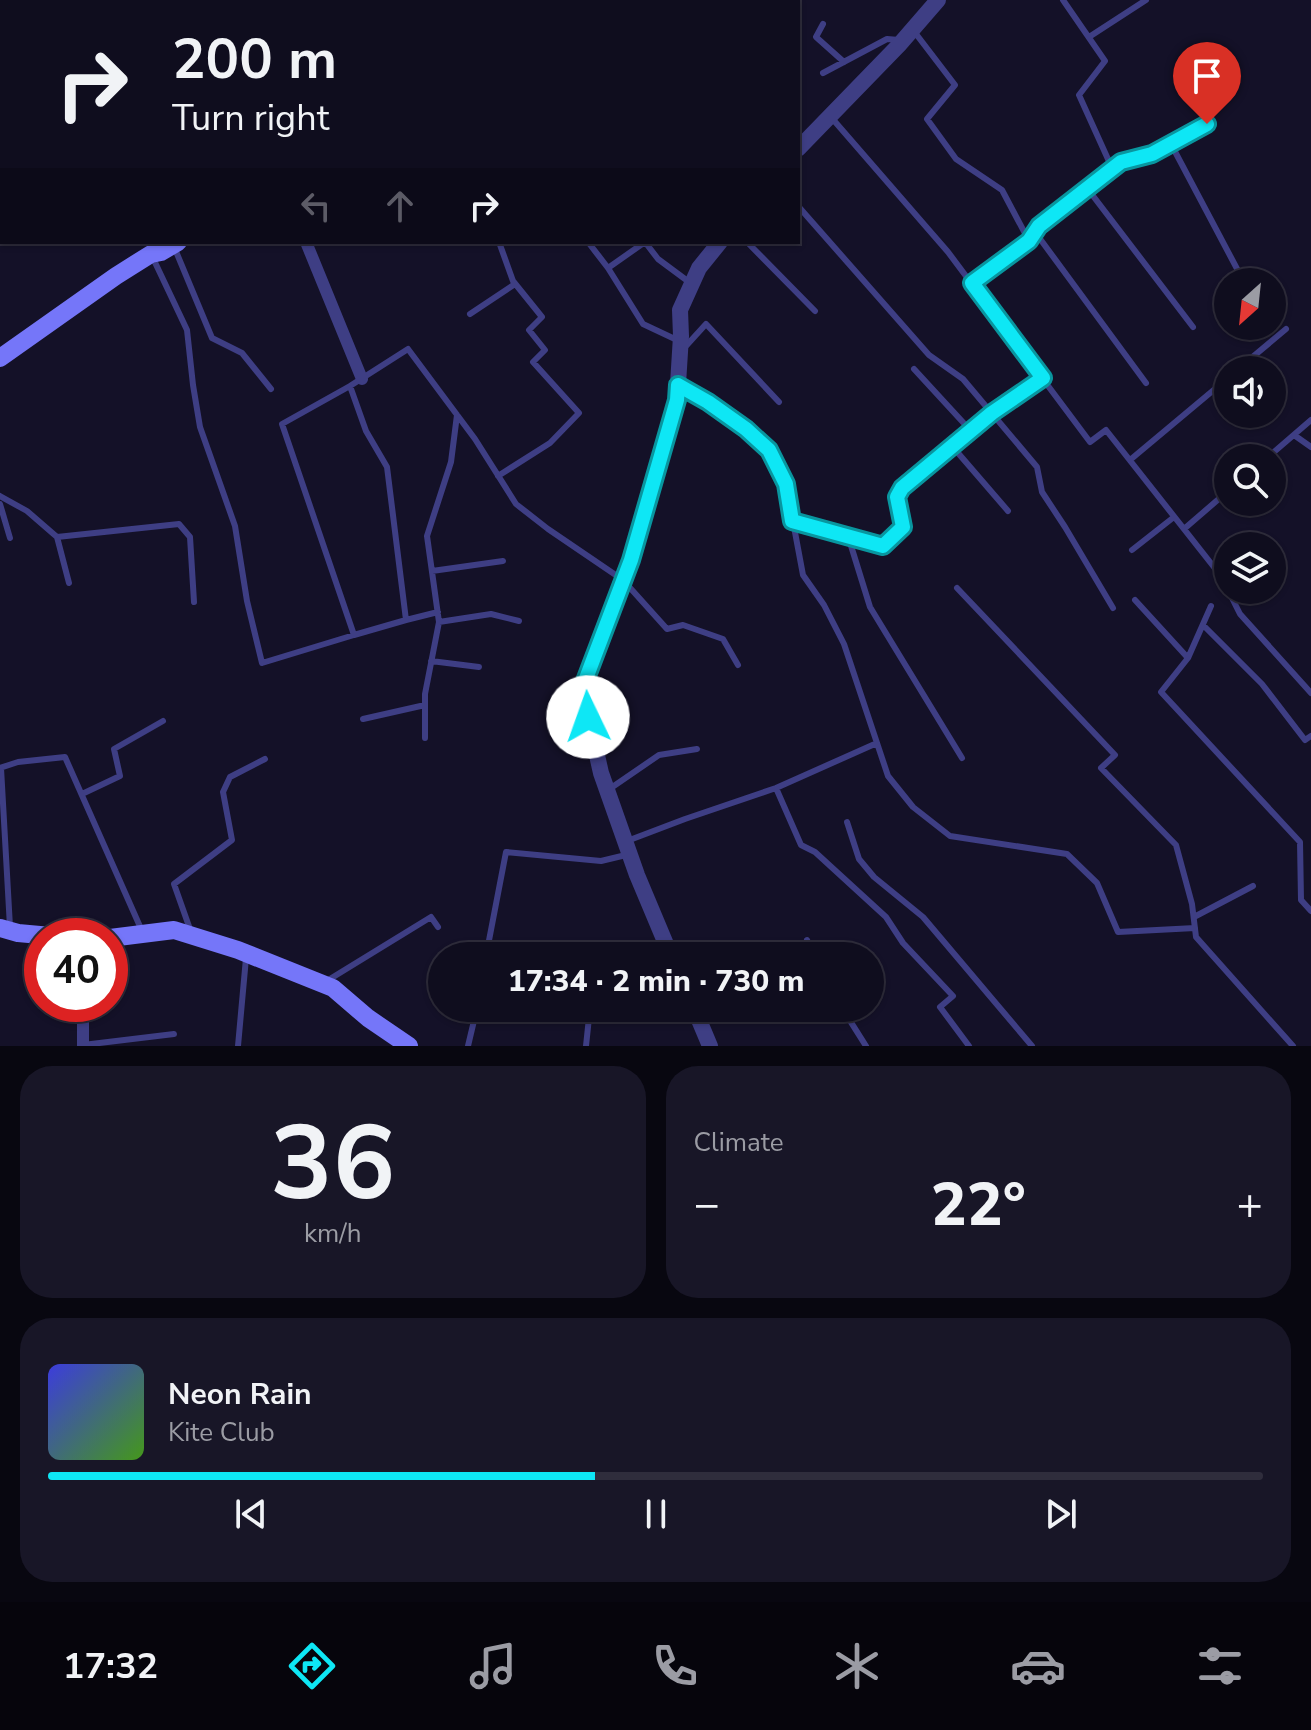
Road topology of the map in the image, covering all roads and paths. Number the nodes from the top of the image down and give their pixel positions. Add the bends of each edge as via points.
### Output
1 (938, 0) edge
2 (1063, 0) edge
3 (1146, 0) edge
4 (823, 24) dead end
5 (908, 34) junction
6 (1089, 37) junction
7 (844, 62) junction
8 (823, 73) dead end
9 (830, 116) junction
10 (1207, 124) dead end
11 (1171, 144) junction
12 (800, 147) edge
13 (1112, 168) junction
14 (1087, 188) junction
15 (800, 208) edge
16 (1035, 232) junction
17 (1029, 241) junction
18 (307, 244) edge
19 (500, 244) edge
20 (590, 244) edge
21 (642, 244) edge
22 (647, 244) edge
23 (718, 244) edge
24 (749, 244) edge
25 (164, 247) edge
26 (608, 268) junction
27 (1237, 268) edge
28 (972, 283) junction
29 (515, 284) junction
30 (692, 284) junction
31 (815, 311) dead end
32 (470, 314) dead end
33 (1193, 327) dead end
34 (1273, 340) edge
35 (680, 347) junction
36 (1254, 356) edge
37 (0, 358) edge
38 (914, 369) dead end
39 (1043, 378) junction
40 (362, 379) junction
41 (1146, 383) dead end
42 (678, 385) junction
43 (350, 386) junction
44 (271, 389) dead end
45 (1214, 390) edge
46 (779, 402) dead end
47 (992, 413) junction
48 (457, 415) junction
49 (1311, 420) edge
50 (971, 431) junction
51 (1294, 435) junction
52 (1283, 444) edge
53 (952, 446) junction
54 (1311, 447) edge
55 (1130, 460) junction
56 (498, 476) junction
57 (0, 496) edge
58 (1214, 503) edge
59 (0, 504) edge
60 (1008, 511) dead end
61 (1174, 517) junction
62 (792, 521) junction
63 (1184, 529) junction
64 (848, 536) junction
65 (57, 537) junction
66 (10, 538) dead end
67 (1132, 550) dead end
68 (503, 561) dead end
69 (432, 571) junction
70 (623, 580) junction
71 (69, 583) dead end
72 (957, 588) dead end
73 (1135, 600) dead end
74 (194, 602) dead end
75 (1211, 606) dead end
76 (1113, 608) dead end
77 (438, 612) junction
78 (406, 620) junction
79 (519, 621) dead end
80 (439, 622) junction
81 (1203, 625) junction
82 (354, 635) junction
83 (1188, 658) junction
84 (431, 661) junction
85 (738, 665) dead end
86 (479, 667) dead end
87 (1311, 693) edge
88 (425, 705) junction
89 (363, 719) dead end
90 (163, 721) dead end
91 (1311, 736) edge
92 (425, 738) dead end
93 (877, 743) junction
94 (697, 749) dead end
95 (962, 758) dead end
96 (265, 759) dead end
97 (1, 768) edge
98 (776, 788) junction
99 (607, 790) junction
100 (82, 794) junction
101 (847, 822) dead end
102 (628, 848) junction
103 (1253, 886) dead end
104 (1301, 900) junction
105 (1311, 900) edge
106 (1311, 911) edge
107 (1194, 917) junction
108 (438, 927) dead end
109 (1195, 928) junction
110 (5, 929) edge
111 (143, 934) junction
112 (128, 936) edge
113 (193, 936) junction
114 (489, 942) edge
115 (665, 942) edge
116 (246, 953) junction
117 (322, 984) junction
118 (83, 1022) edge
119 (474, 1022) edge
120 (589, 1022) edge
121 (700, 1022) edge
122 (851, 1022) edge
123 (174, 1034) dead end
124 (83, 1046) edge
125 (238, 1046) edge
126 (409, 1046) edge
127 (468, 1046) edge
128 (586, 1046) edge
129 (710, 1046) edge
130 (866, 1046) edge
131 (969, 1046) edge
132 (1032, 1046) edge
133 (1293, 1046) edge

1 - 5 street
2 - 6 lane
3 - 6 lane
4 - 7 lane via 816,37
5 - 7 lane
5 - 9 street
5 - 17 lane via 955,85 927,119 956,159 1002,190
6 - 13 lane via 1105,61 1079,95
7 - 8 lane
9 - 12 street
9 - 28 lane
10 - 11 lane
11 - 13 lane
11 - 27 lane
13 - 14 lane
14 - 16 lane
14 - 33 lane
15 - 47 lane via 929,355 963,379
16 - 17 lane
16 - 41 lane
17 - 28 lane
18 - 40 street
19 - 29 lane
20 - 26 lane
21 - 26 lane
22 - 30 lane
23 - 30 street
24 - 31 lane
25 - 37 main road
25 - 44 lane via 212,338 242,353
25 - 82 lane via 187,330 200,427 235,526 262,663
26 - 35 lane via 643,324
28 - 39 lane
29 - 32 lane
29 - 56 lane via 542,317 529,330 545,350 533,362 579,413 550,443
30 - 35 street via 680,310
34 - 36 lane
35 - 42 street
35 - 46 lane via 706,324
38 - 50 lane
39 - 47 lane
39 - 55 lane via 1090,442 1106,430
40 - 43 lane
40 - 48 lane via 408,349
42 - 62 lane via 769,450 786,484
42 - 70 street
43 - 78 lane via 366,431 387,467
43 - 82 lane via 282,424
45 - 55 lane
47 - 50 lane
47 - 76 lane via 1037,467 1042,492
48 - 56 lane
48 - 69 lane via 451,462 427,536
49 - 51 lane
50 - 53 lane
51 - 52 lane
51 - 54 lane
53 - 60 lane
53 - 64 lane via 902,488 897,497 903,527 883,546
55 - 61 lane
56 - 70 lane via 516,504
57 - 65 lane
58 - 63 lane
59 - 66 lane
61 - 63 lane
61 - 67 lane
62 - 64 lane
62 - 93 lane via 803,575 844,644
63 - 87 lane via 1221,576 1240,614
64 - 95 lane via 870,607
65 - 71 lane
65 - 74 lane via 179,524 190,537
68 - 69 lane
69 - 77 lane
70 - 85 lane via 667,629 683,625 723,639
70 - 99 street via 582,689
72 - 107 lane via 1115,755 1101,768 1176,845
73 - 83 lane
75 - 81 lane
77 - 78 lane
77 - 80 lane
78 - 82 lane
79 - 80 lane via 491,614
80 - 84 lane
81 - 83 lane
81 - 91 lane via 1262,684 1305,740
83 - 104 lane via 1161,692 1300,842
84 - 86 lane
84 - 88 lane
88 - 89 lane
88 - 92 lane
90 - 100 lane via 114,749 120,776
93 - 98 lane
93 - 109 lane via 888,776 913,807 950,836 1067,854 1097,883 1118,932
94 - 99 lane via 659,755
96 - 113 lane via 230,777 223,792 232,840 174,884
97 - 100 lane via 65,757
97 - 110 lane
98 - 102 lane via 685,819
98 - 131 lane via 801,845 886,917 953,996 940,1007
99 - 102 street
100 - 111 lane
101 - 132 lane via 859,859 923,917
102 - 114 lane via 601,861 506,852
102 - 115 street
103 - 107 lane
104 - 105 lane
104 - 106 lane
107 - 109 lane
108 - 117 lane via 431,917
109 - 133 lane via 1196,937
111 - 112 main road
111 - 113 main road via 174,930
113 - 116 main road
116 - 117 main road
116 - 125 lane
117 - 126 main road
118 - 124 street
119 - 127 lane
120 - 128 lane
121 - 129 street
122 - 130 lane
123 - 124 lane

